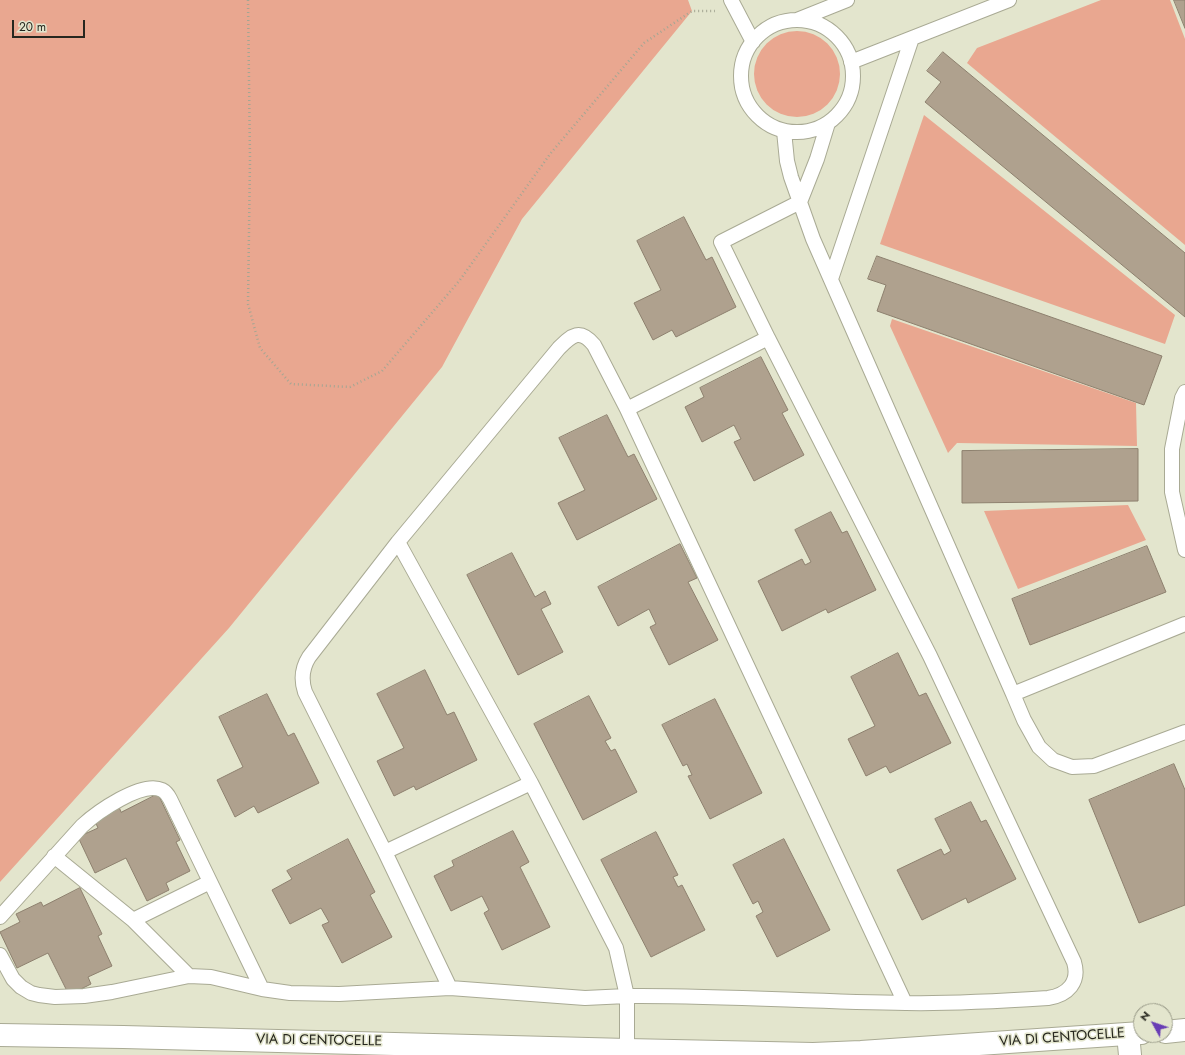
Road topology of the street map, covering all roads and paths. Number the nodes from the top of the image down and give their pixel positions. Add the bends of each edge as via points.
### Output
1 (248, 0) edge
2 (731, 0) edge
3 (847, 0) edge
4 (1009, 0) edge
5 (795, 20) junction
6 (745, 28) junction
7 (912, 38) junction
8 (753, 42) junction
9 (851, 62) junction
10 (828, 123) junction
11 (784, 130) junction
12 (800, 202) junction
13 (831, 279) junction
14 (768, 338) junction
15 (1185, 392) edge
16 (627, 409) junction
17 (398, 542) junction
18 (1185, 550) edge
19 (1185, 624) edge
20 (1013, 694) junction
21 (1185, 732) edge
22 (531, 783) junction
23 (385, 852) junction
24 (54, 856) junction
25 (210, 882) junction
26 (0, 917) edge
27 (133, 920) junction
28 (0, 955) edge
29 (189, 976) junction
30 (450, 988) junction
31 (262, 989) junction
32 (627, 996) junction
33 (905, 1003) junction
34 (1185, 1030) edge
35 (1173, 1031) edge
36 (0, 1035) edge
37 (1133, 1041) edge
38 (627, 1050) junction

1 - 6 path via 248,304 260,348 291,384 321,386 350,387 382,371 460,280 550,154 644,43 692,11 720,11
2 - 6 lane
3 - 5 lane
4 - 7 lane
5 - 8 lane via 772,26
5 - 9 lane via 814,22 831,31 844,44
6 - 8 lane
7 - 9 lane
7 - 13 lane
8 - 11 lane via 746,53 743,65 743,89 747,100 762,120
9 - 10 lane via 853,73 850,96
10 - 11 lane via 807,131
10 - 12 lane
11 - 12 lane via 787,161
12 - 13 lane
12 - 14 lane via 721,242
13 - 20 lane
14 - 16 lane
14 - 33 lane via 930,656 1076,968 1071,986 1060,996 1002,1001
15 - 18 lane via 1172,449 1172,492
16 - 17 lane via 589,339 584,335 568,339
16 - 33 lane
17 - 22 lane
17 - 23 lane via 309,657 303,674 305,692
19 - 20 lane
20 - 21 lane via 1039,747 1053,760 1072,767 1094,766
22 - 23 lane
22 - 32 lane via 616,948
23 - 30 lane
24 - 25 lane via 82,826 102,810 135,793 155,788 161,789 170,799
24 - 26 lane
24 - 27 lane
25 - 27 lane
25 - 31 lane
27 - 29 lane
28 - 29 lane via 13,979 26,990 39,995 84,996
29 - 31 lane via 211,977
30 - 31 lane via 323,994
30 - 32 lane via 585,998
32 - 33 lane via 684,995
32 - 38 lane
34 - 35 street
36 - 38 street, VIA DI CENTOCELLE
37 - 38 street, VIA DI CENTOCELLE via 813,1054

